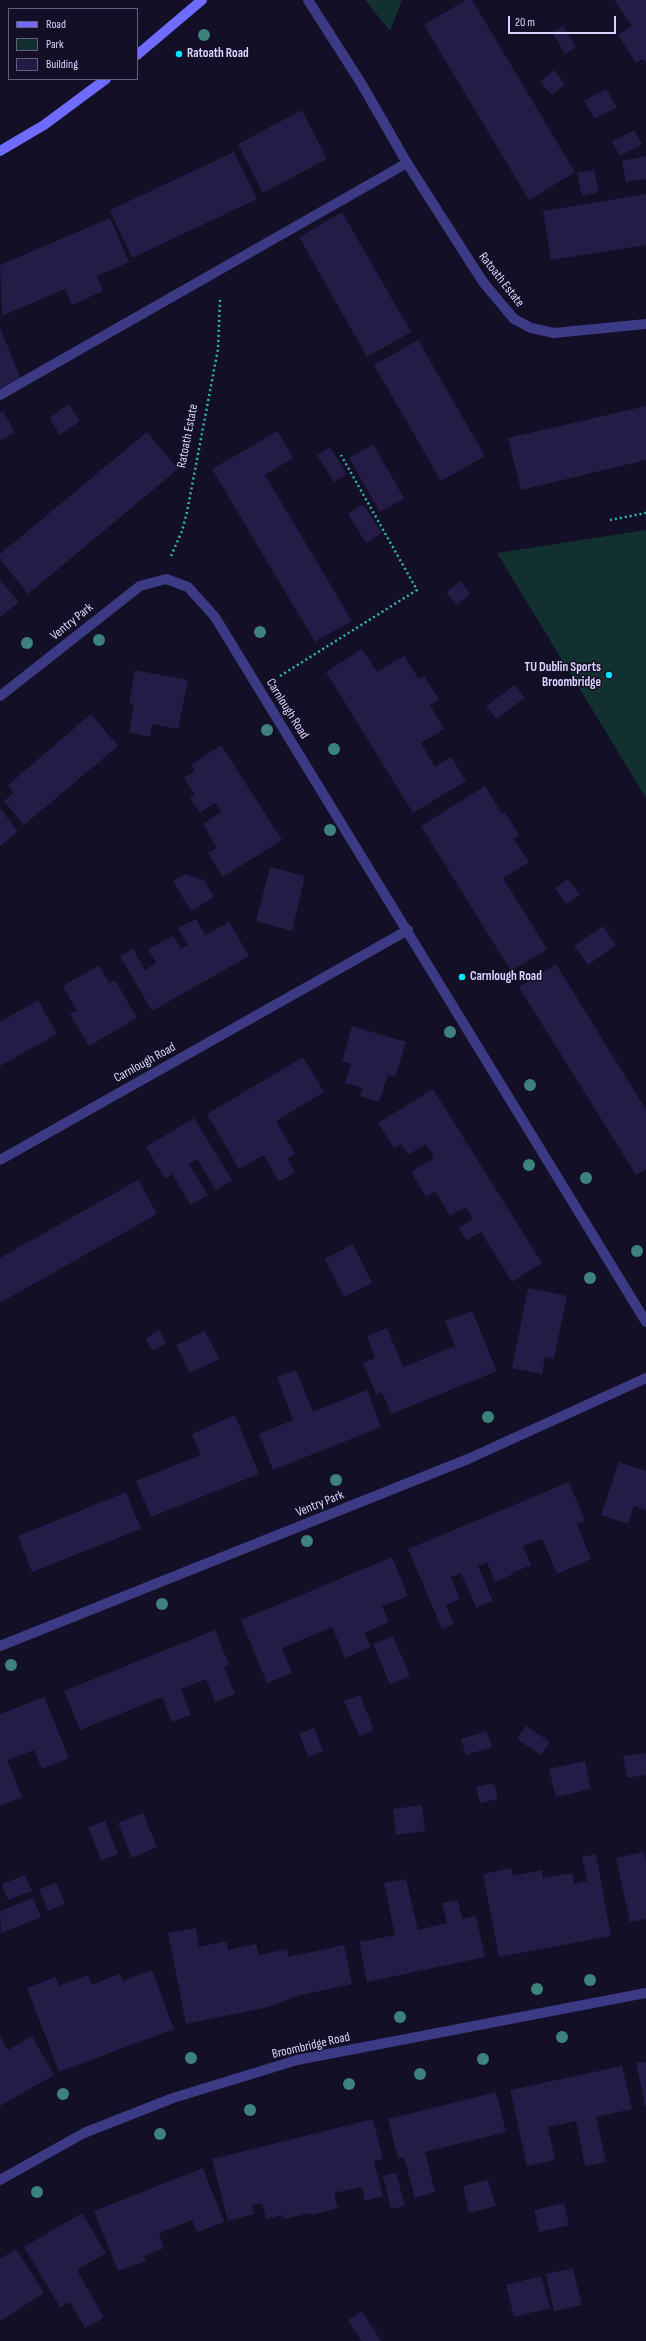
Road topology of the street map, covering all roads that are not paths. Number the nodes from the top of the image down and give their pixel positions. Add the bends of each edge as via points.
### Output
1 (202, 0) edge
2 (308, 0) edge
3 (138, 55) edge
4 (105, 80) edge
5 (0, 151) edge
6 (407, 163) junction
7 (646, 324) edge
8 (0, 395) edge
9 (166, 579) joint
10 (0, 696) edge
11 (408, 930) junction
12 (0, 1160) edge
13 (646, 1322) edge
14 (646, 1378) edge
15 (0, 1646) edge
16 (646, 1993) edge
17 (0, 2180) edge

1 - 3 main road
2 - 6 street, Ratoath Estate via 361,83
4 - 5 main road via 44,125
6 - 7 street, Ratoath Estate via 482,282 514,319 531,328 554,333
6 - 8 street
9 - 10 street, Ventry Park via 140,586 128,594
9 - 11 street, Carnlough Road via 188,587 215,617
11 - 12 street, Carnlough Road
11 - 13 street, Carnlough Road
14 - 15 street, Ventry Park via 468,1459
16 - 17 street, Broombridge Road via 297,2060 173,2098 84,2133

